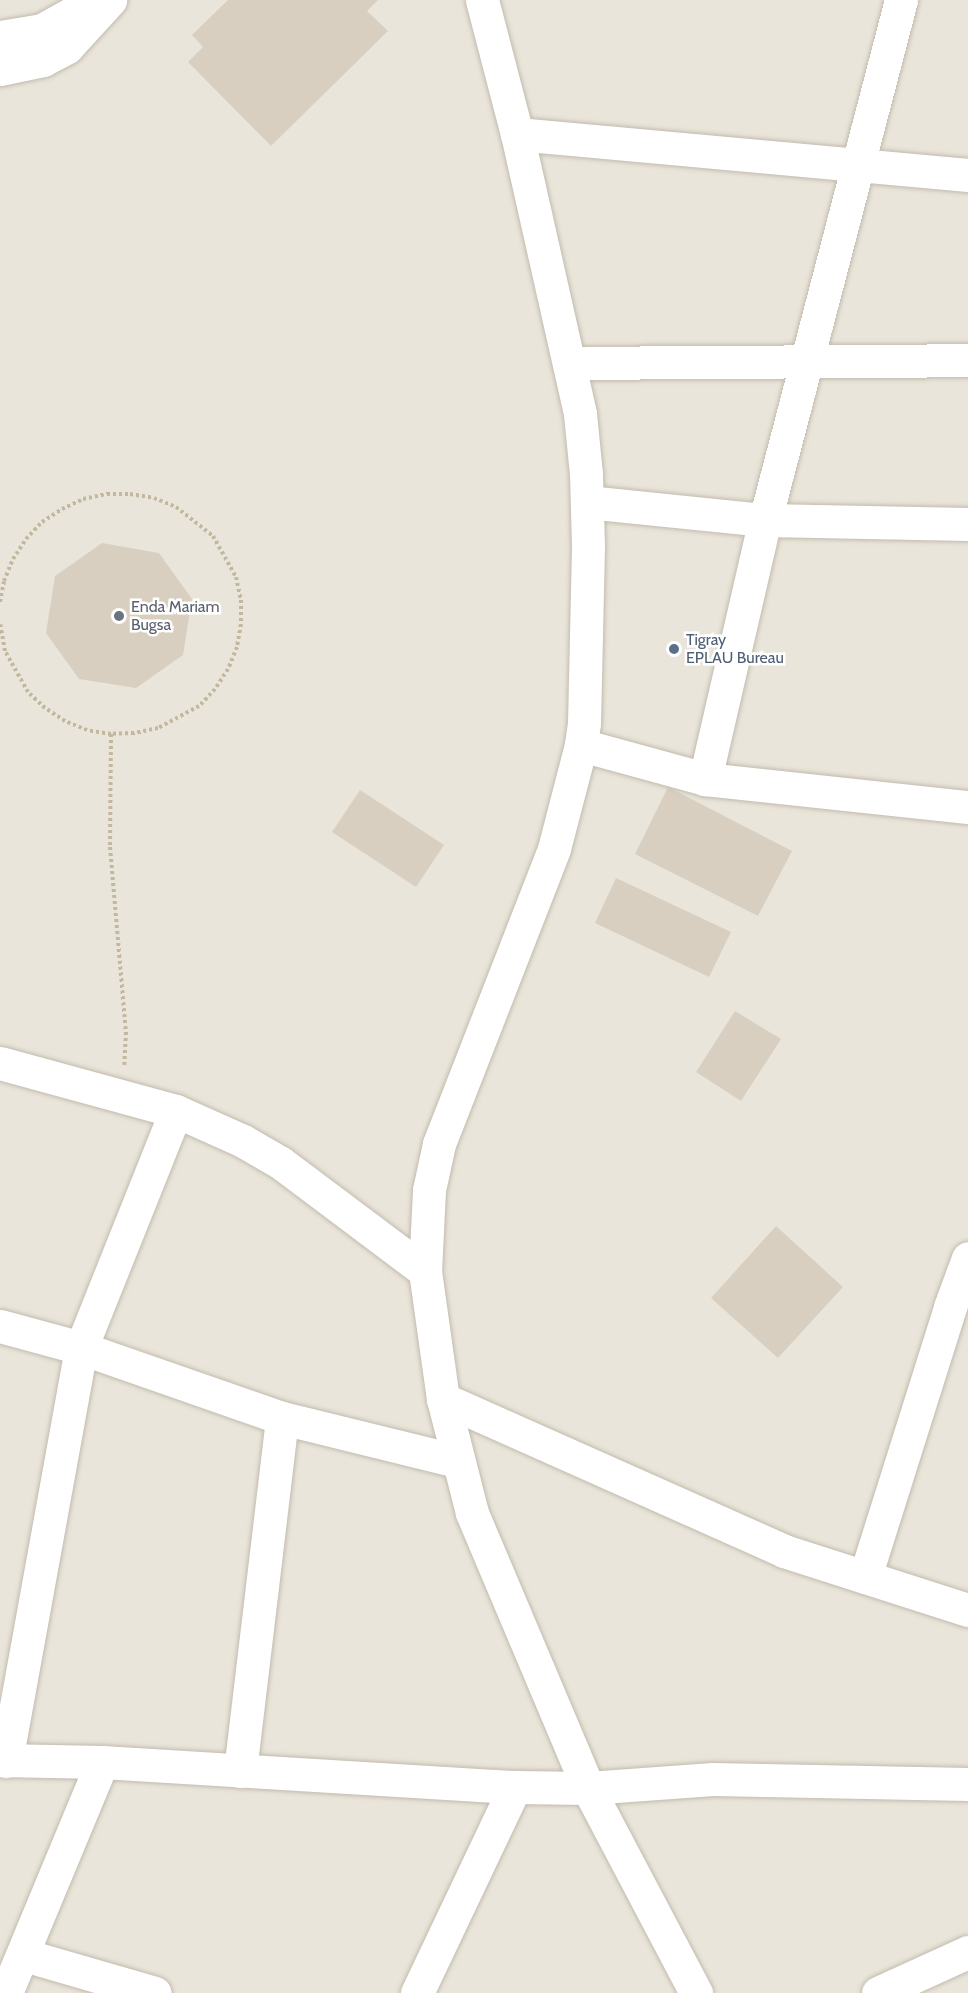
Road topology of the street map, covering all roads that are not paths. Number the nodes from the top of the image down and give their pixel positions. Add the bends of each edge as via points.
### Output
1 (96, 0) edge
2 (110, 0) edge
3 (482, 0) edge
4 (901, 0) edge
5 (0, 37) edge
6 (0, 69) edge
7 (517, 134) junction
8 (858, 165) junction
9 (968, 175) edge
10 (806, 360) junction
11 (968, 360) edge
12 (569, 363) junction
13 (587, 502) junction
14 (765, 520) junction
15 (968, 524) edge
16 (581, 746) junction
17 (705, 780) junction
18 (968, 807) edge
19 (0, 1063) edge
20 (176, 1111) junction
21 (968, 1258) edge
22 (424, 1271) junction
23 (0, 1326) edge
24 (81, 1348) junction
25 (443, 1399) junction
26 (282, 1418) junction
27 (457, 1461) junction
28 (865, 1577) junction
29 (968, 1610) edge
30 (3, 1761) edge
31 (102, 1762) junction
32 (240, 1772) junction
33 (968, 1784) edge
34 (515, 1786) junction
35 (588, 1788) junction
36 (968, 1952) edge
37 (24, 1955) junction
38 (6, 1993) edge
39 (155, 1993) edge
40 (417, 1993) edge
41 (696, 1993) edge
42 (878, 1993) edge

1 - 5 street via 42,30
2 - 6 street via 67,47 43,60
3 - 7 street
4 - 8 street
7 - 8 street
7 - 12 street
8 - 9 street
8 - 10 street
10 - 11 street
10 - 12 street
10 - 14 street
12 - 13 street via 584,444
13 - 14 street
13 - 16 street
14 - 15 street
14 - 17 street
16 - 17 street
16 - 22 street via 554,849 439,1144 429,1190
17 - 18 street
19 - 20 street
20 - 22 street via 281,1163
20 - 24 street
21 - 28 street
22 - 25 street
23 - 24 street
24 - 26 street
24 - 30 street
25 - 27 street
25 - 28 street via 784,1551
26 - 27 street
26 - 32 street
27 - 35 street via 472,1513
28 - 29 street
30 - 31 street
31 - 32 street
31 - 37 street
32 - 34 street
33 - 35 street via 713,1779
34 - 35 street
34 - 40 street
35 - 41 street
36 - 42 street
37 - 38 street
37 - 39 street

